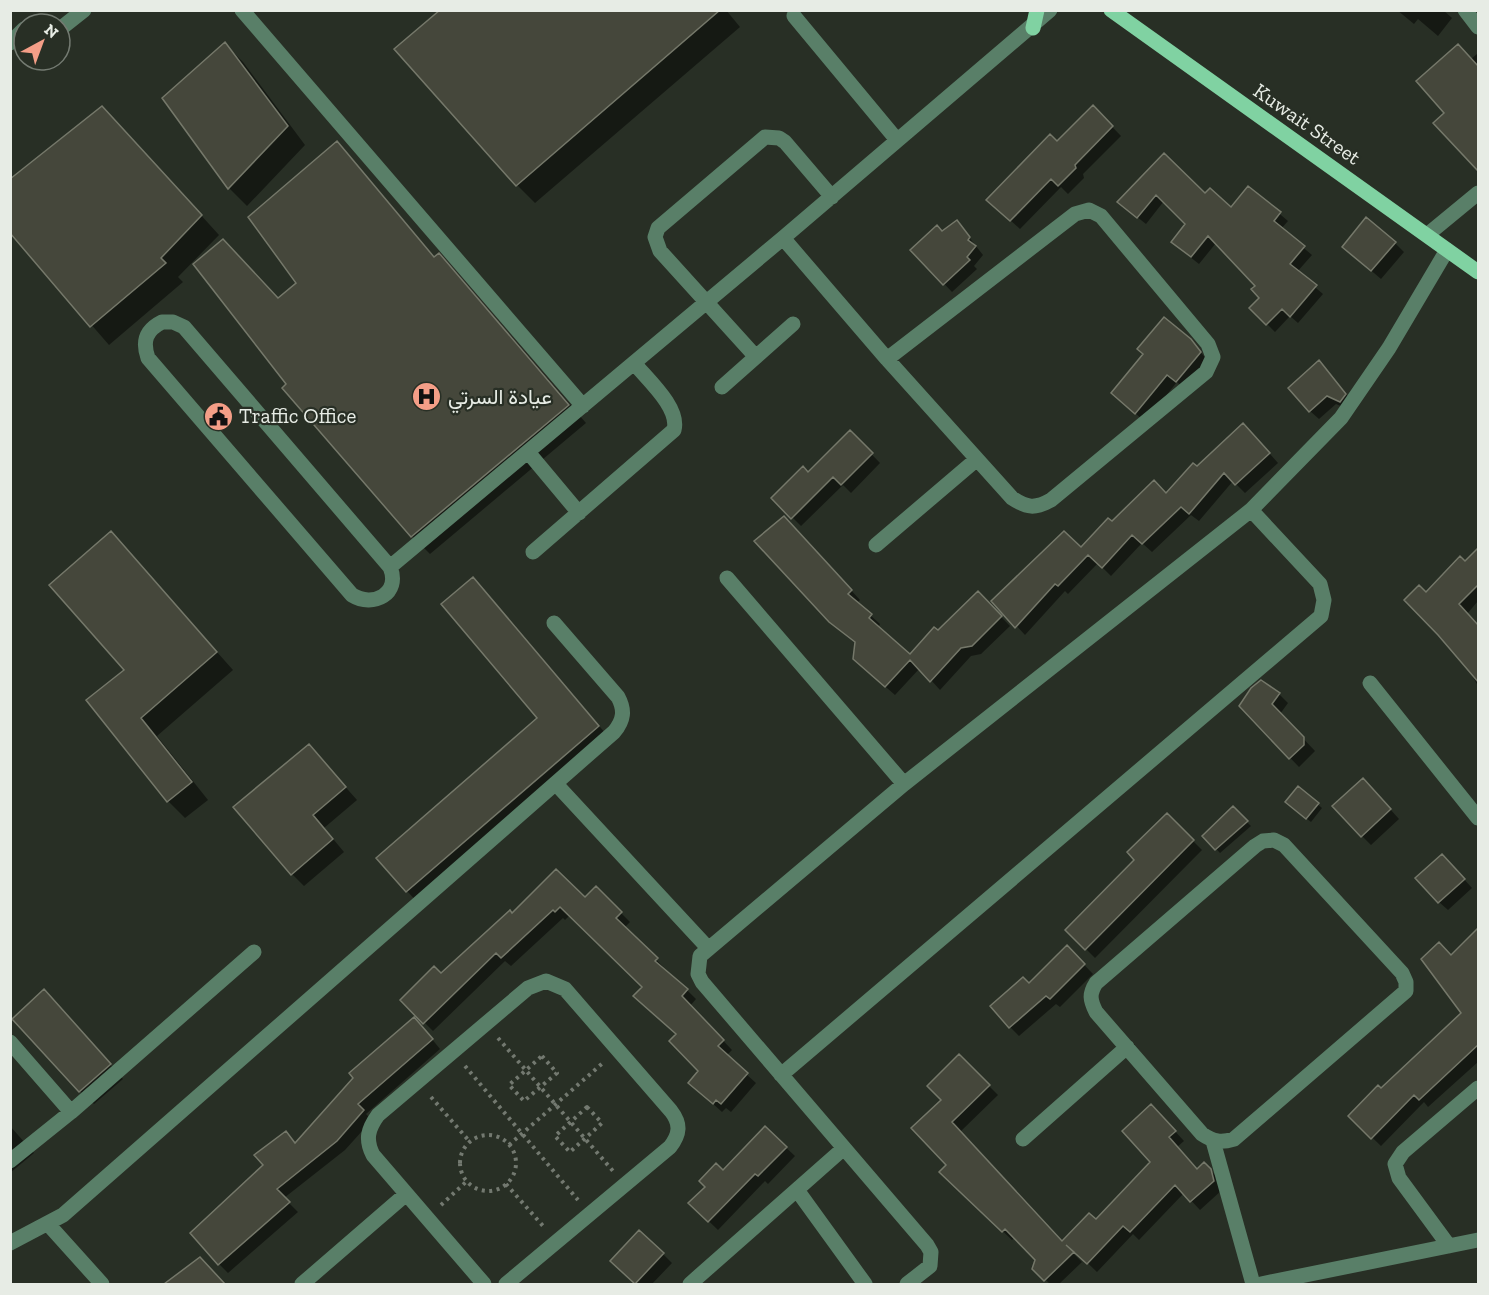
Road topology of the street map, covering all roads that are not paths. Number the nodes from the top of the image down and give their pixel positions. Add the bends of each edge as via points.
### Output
1 (84, 10) edge
2 (242, 10) edge
3 (1037, 10) edge
4 (1050, 10) edge
5 (1111, 10) edge
6 (1465, 10) edge
7 (794, 16) dead end
8 (72, 20) edge
9 (1479, 27) edge
10 (1033, 28) junction
11 (897, 140) junction
12 (1479, 193) edge
13 (832, 197) junction
14 (1427, 236) junction
15 (783, 238) junction
16 (1447, 250) junction
17 (1479, 272) edge
18 (707, 302) junction
19 (793, 324) dead end
20 (756, 357) junction
21 (887, 359) junction
22 (634, 363) junction
23 (722, 387) dead end
24 (583, 406) junction
25 (528, 452) junction
26 (977, 459) junction
27 (1251, 510) junction
28 (579, 513) junction
29 (876, 545) dead end
30 (533, 552) dead end
31 (390, 567) junction
32 (727, 578) dead end
33 (555, 623) dead end
34 (1370, 683) dead end
35 (556, 784) junction
36 (904, 784) junction
37 (1479, 818) edge
38 (708, 948) junction
39 (254, 952) dead end
40 (10, 1042) edge
41 (1127, 1047) junction
42 (781, 1075) junction
43 (1479, 1088) edge
44 (71, 1112) junction
45 (1023, 1139) dead end
46 (1213, 1141) junction
47 (844, 1148) junction
48 (10, 1161) edge
49 (797, 1190) junction
50 (405, 1196) junction
51 (48, 1224) junction
52 (1479, 1240) edge
53 (10, 1243) edge
54 (1449, 1246) junction
55 (102, 1284) edge
56 (302, 1284) edge
57 (484, 1284) edge
58 (506, 1284) edge
59 (690, 1284) edge
60 (865, 1284) edge
61 (908, 1284) edge
62 (1253, 1284) edge
63 (1261, 1284) edge

1 - 8 street
2 - 24 street
3 - 10 main road
4 - 10 street
5 - 14 main road, Kuwait Street
6 - 9 street
7 - 11 street
10 - 11 street
11 - 13 street
12 - 14 street
13 - 15 street
13 - 18 street via 785,142 772,136 759,140 658,228 655,237 660,251
14 - 16 main road, Kuwait Street
15 - 18 street
15 - 21 street
16 - 17 main road, Kuwait Street
16 - 27 street via 1389,348 1341,418
18 - 20 street
18 - 22 street
19 - 20 street
20 - 23 street
21 - 26 street
21 - 26 street via 1075,214 1089,210 1101,216 1208,344 1213,357 1206,372 1038,507 1025,507 1012,498
22 - 24 street
22 - 28 street via 672,411 674,430
24 - 25 street
25 - 28 street
25 - 31 street
26 - 29 street
27 - 36 street
27 - 42 street via 1320,584 1324,600 1321,616
28 - 30 street
31 - 31 street via 183,327 173,322 152,327 144,348 148,358 352,595 360,600 379,599 392,585
32 - 36 street
33 - 35 street via 618,697 623,716 614,732
34 - 37 street
35 - 38 street
35 - 51 street via 63,1215
36 - 38 street
38 - 42 street via 697,964 702,982
39 - 44 street
40 - 44 street
41 - 45 street
41 - 46 street via 1202,1134
41 - 46 street via 1090,1001 1096,983 1255,846 1274,840 1284,845 1402,973 1406,991 1234,1139 1224,1143
42 - 47 street
43 - 54 street via 1403,1152 1395,1164 1399,1178
44 - 48 street
46 - 62 street
47 - 49 street
47 - 61 street via 931,1252 926,1272
49 - 59 street
49 - 60 street
50 - 56 street
50 - 57 street
50 - 58 street via 368,1145 368,1134 378,1116 528,988 546,981 565,989 671,1111 679,1129 670,1147
51 - 53 street
51 - 55 street
52 - 54 street
54 - 63 street

